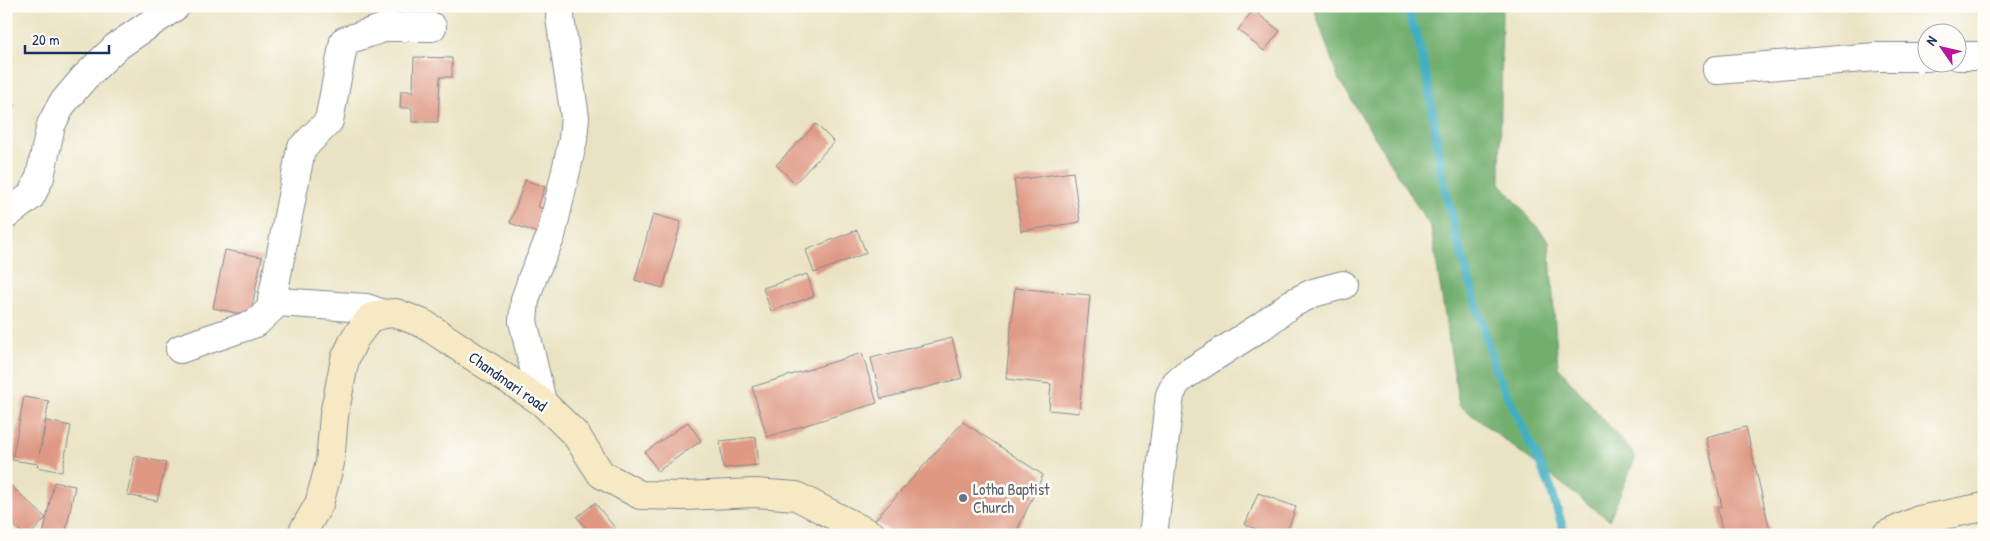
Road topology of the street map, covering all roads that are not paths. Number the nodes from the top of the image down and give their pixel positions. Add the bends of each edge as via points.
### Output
1 (176, 6) edge
2 (561, 6) edge
3 (432, 27) dead end
4 (1918, 56) edge
5 (1968, 56) edge
6 (1984, 56) edge
7 (1717, 70) dead end
8 (6, 216) edge
9 (1344, 284) dead end
10 (278, 302) junction
11 (383, 314) junction
12 (180, 349) dead end
13 (542, 402) junction
14 (1983, 508) edge
15 (301, 535) edge
16 (872, 535) edge
17 (1153, 535) edge
18 (1886, 535) edge

1 - 8 street via 116,47 78,84 51,125 40,177 31,196
2 - 13 street via 575,117 573,140 551,236 527,292 523,321
3 - 10 street via 387,27 344,41 329,121 301,149 272,300
4 - 7 street
5 - 6 street
9 - 17 street via 1313,293 1291,304 1176,383 1170,395
10 - 11 street via 366,308
10 - 12 street via 256,323
11 - 13 main road, Chandmari road via 396,313 424,324
11 - 15 main road via 370,318 345,359 334,415 330,463 319,504
13 - 16 main road, Chandmari road via 576,435 601,474 640,494 796,496
14 - 18 main road via 1919,520

